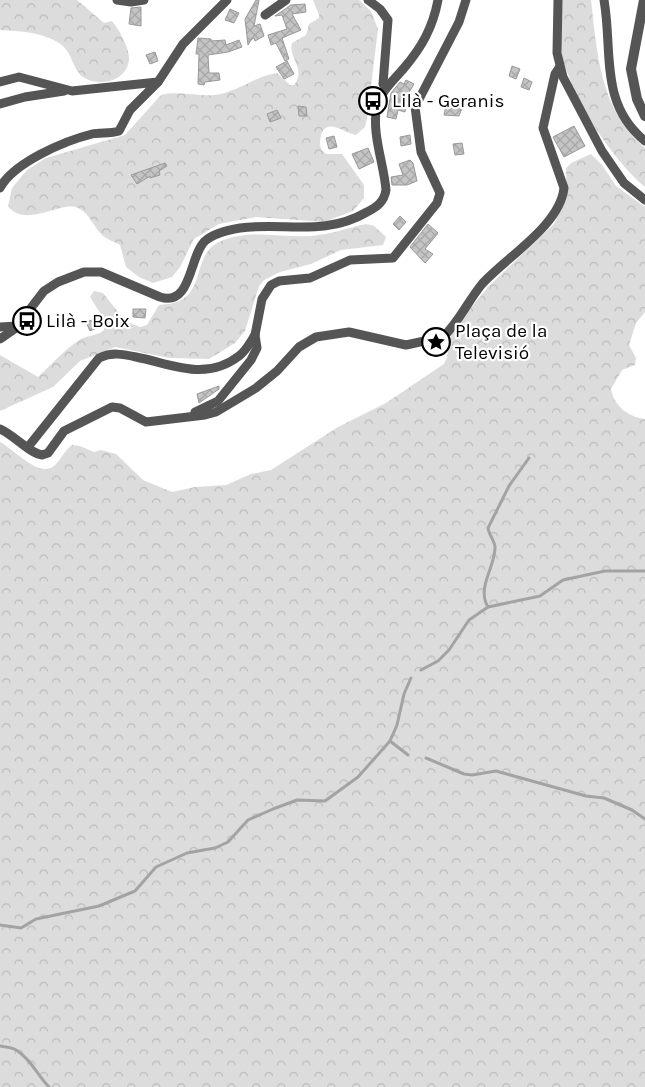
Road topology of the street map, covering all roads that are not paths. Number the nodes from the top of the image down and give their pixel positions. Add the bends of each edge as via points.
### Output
1 (118, 0) edge
2 (144, 0) edge
3 (227, 0) edge
4 (286, 0) edge
5 (368, 0) edge
6 (438, 0) edge
7 (466, 0) edge
8 (558, 0) edge
9 (604, 0) edge
10 (645, 3) edge
11 (265, 15) dead end
12 (559, 68) junction
13 (0, 82) edge
14 (158, 82) junction
15 (386, 88) junction
16 (72, 90) junction
17 (0, 104) edge
18 (645, 116) edge
19 (645, 141) edge
20 (0, 188) edge
21 (645, 200) edge
22 (17, 326) junction
23 (0, 327) edge
24 (256, 335) junction
25 (0, 339) edge
26 (188, 416) junction
27 (0, 429) edge
28 (28, 446) junction

1 - 2 street
3 - 14 street via 183,44
4 - 11 street
5 - 15 street via 388,20 383,84
6 - 15 street via 433,24 416,54
7 - 24 street via 459,22 415,107 421,152 440,193 437,203 394,258 350,260 310,278 279,281 271,285 262,299
8 - 12 street
9 - 19 street via 612,89 619,112
10 - 18 street via 631,69
12 - 21 street via 602,151 624,183
12 - 26 street via 543,128 564,188 562,197 534,238 484,282 443,337 406,345 349,332 316,337 299,347 277,371 248,394 211,414
13 - 16 street via 18,77
14 - 16 street
14 - 20 street via 137,101 118,131 81,137 29,160 14,170
15 - 22 street via 376,114 386,190 381,202 373,209 344,223 325,227 241,228 215,234 204,241 197,252 185,287 169,298 101,272 84,272 44,291
16 - 17 street
22 - 23 street
22 - 25 street
24 - 26 street via 257,348 251,360 222,398
24 - 28 street via 241,355 226,364 206,369 190,371 121,354 99,358
26 - 28 street via 146,422 112,407 64,431 45,454 36,454
27 - 28 street

